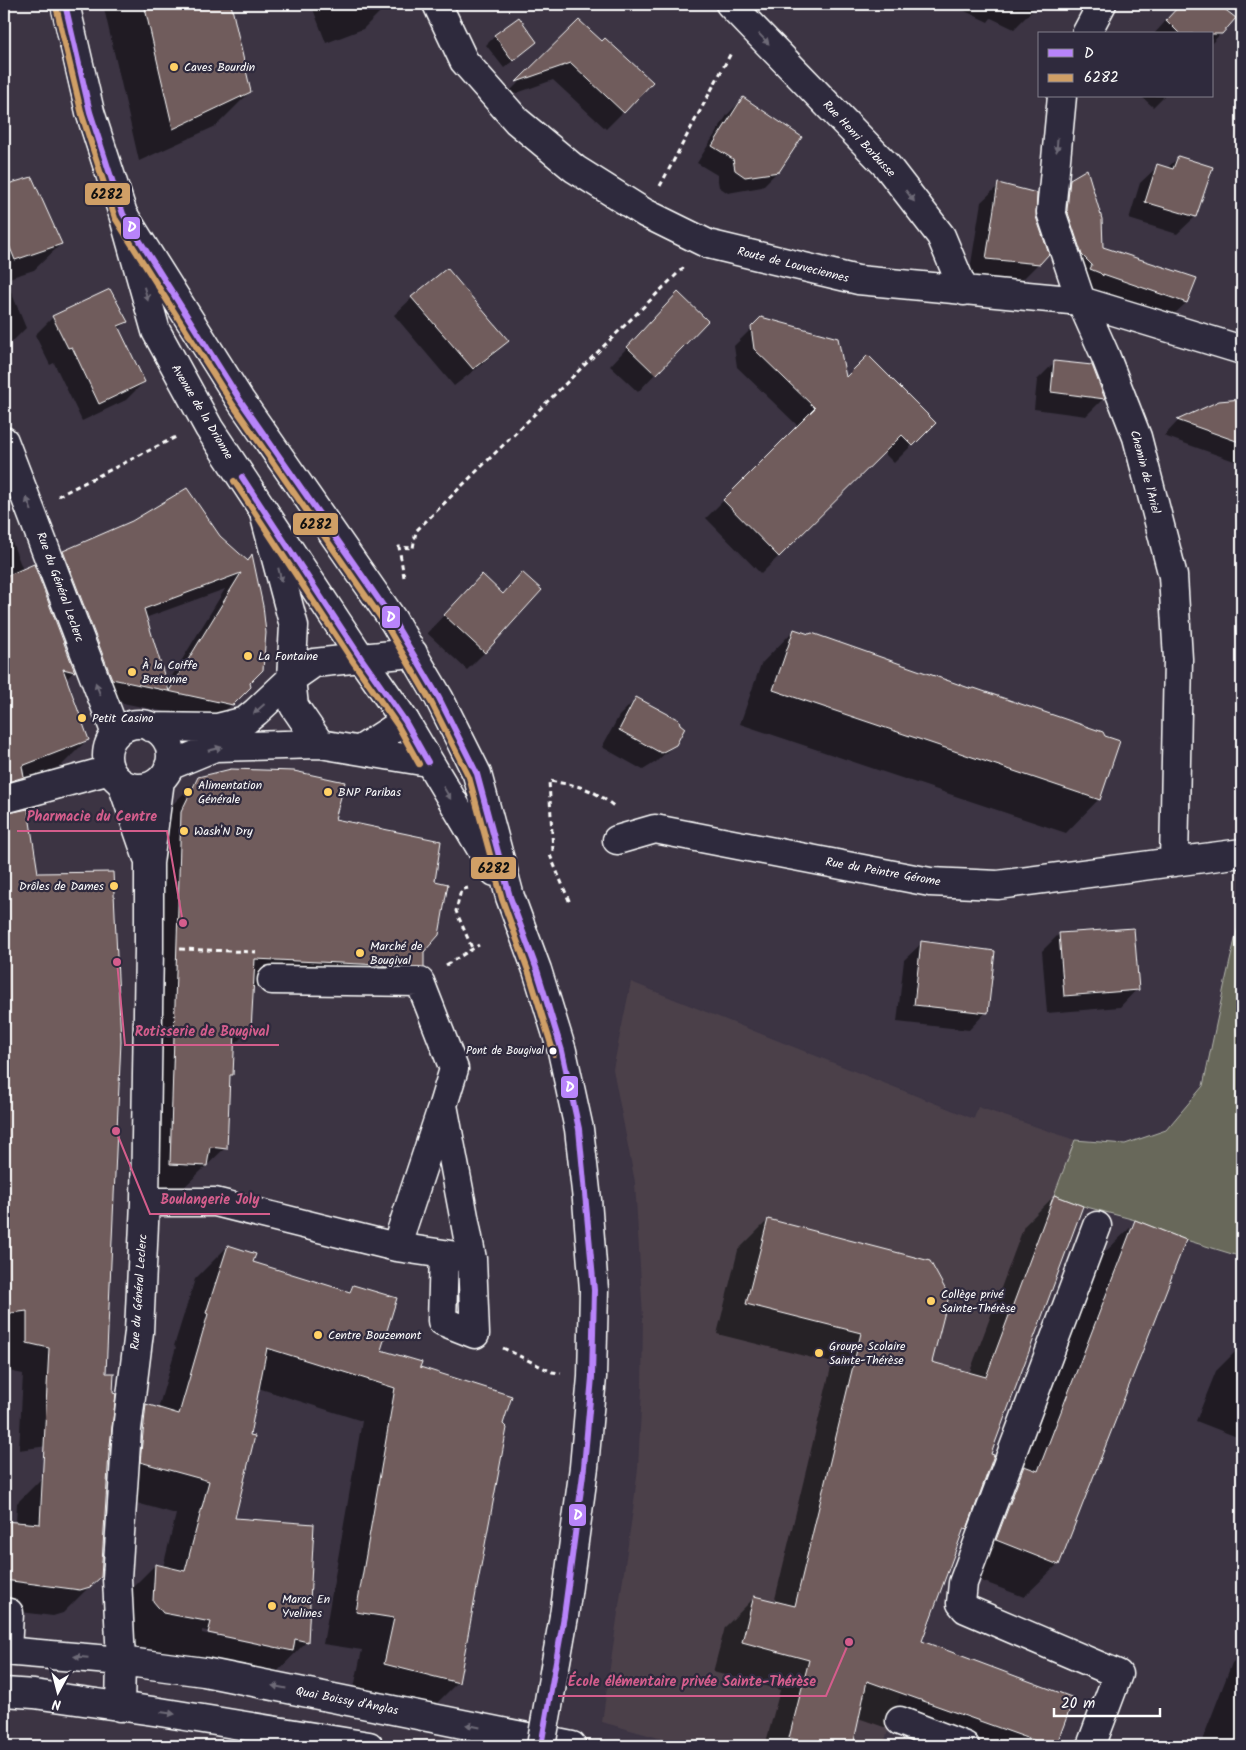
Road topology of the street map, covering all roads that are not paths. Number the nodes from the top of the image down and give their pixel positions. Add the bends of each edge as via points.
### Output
1 (65, 4) edge
2 (437, 4) edge
3 (1102, 4) edge
4 (738, 12) edge
5 (1087, 32) edge
6 (1062, 98) edge
7 (123, 214) junction
8 (964, 291) junction
9 (1081, 301) junction
10 (1242, 350) edge
11 (4, 441) edge
12 (264, 511) junction
13 (413, 653) junction
14 (360, 658) junction
15 (291, 679) junction
16 (439, 698) junction
17 (405, 721) junction
18 (150, 727) junction
19 (116, 734) junction
20 (320, 744) junction
21 (360, 750) junction
22 (428, 762) junction
23 (165, 773) junction
24 (116, 777) junction
25 (4, 799) edge
26 (617, 840) dead end
27 (1242, 853) edge
28 (1174, 862) junction
29 (149, 863) junction
30 (510, 897) junction
31 (272, 980) road end
32 (443, 1105) junction
33 (145, 1202) junction
34 (1097, 1226) dead end
35 (396, 1246) junction
36 (444, 1254) junction
37 (472, 1259) junction
38 (4, 1612) edge
39 (5, 1651) edge
40 (121, 1661) junction
41 (4, 1692) edge
42 (120, 1707) junction
43 (900, 1722) dead end
44 (369, 1746) edge
45 (541, 1746) edge
46 (572, 1746) edge
47 (965, 1746) edge
48 (1091, 1746) edge

1 - 7 street, Avenue de la Drionne via 90,112
2 - 8 street, Route de Louveciennes via 464,61 517,122 576,169 645,213 708,244 858,280
3 - 5 street
4 -> 8 street, Rue Henri Barbusse via 887,166 940,236
6 -> 9 street, Chemin de l'Ariel via 1051,212
7 -> 12 street, Avenue de la Drionne via 156,331 210,428
7 - 13 street, Avenue de la Drionne via 240,400 394,620
8 - 9 street, Route de Louveciennes
9 - 10 street, Route de Louveciennes
9 - 28 street, Chemin de l'Ariel via 1136,437 1173,576 1178,659
19 -> 11 street, Rue du Général Leclerc
12 - 14 street, Avenue de la Drionne
12 -> 15 street via 294,626
13 - 14 street
13 - 16 street, Avenue de la Drionne
14 - 15 street via 314,663
14 - 17 street, Avenue de la Drionne
15 -> 18 street via 245,720 217,728
15 - 20 street via 294,706
16 - 17 street
16 - 30 street, Avenue de la Drionne via 477,774
17 - 21 street
17 - 22 street, Avenue de la Drionne
18 - 19 street via 132,725
18 - 23 street via 165,738 170,747 171,757
19 - 24 street via 107,760
20 - 21 street
23 -> 20 street via 215,747
21 - 22 street
22 -> 30 street, Avenue de la Drionne
23 - 24 street via 142,788 132,787
23 - 29 street, Rue du Général Leclerc
24 - 25 street
24 - 29 street, Rue du Général Leclerc
26 - 28 street, Rue du Peintre Gérome via 655,829 930,882 998,885
27 - 28 street, Rue du Peintre Gérome
29 - 33 street, Rue du Général Leclerc
30 - 45 street, Avenue de la Drionne, bridge via 562,1051 579,1129 594,1290 592,1377 584,1467 564,1616
31 - 32 street via 420,982 454,1069
32 - 35 street
32 - 37 street
33 - 35 street via 215,1202
33 - 40 street, Rue du Général Leclerc via 139,1332 127,1429 117,1578
34 - 48 street via 961,1594 961,1603 966,1609 1118,1674
35 - 36 street
36 - 37 street
36 - 37 street via 442,1321 475,1334
38 - 39 street via 9,1613
40 -> 39 street, Quai Boissy d'Anglas
40 - 42 street, Rue du Général Leclerc
46 -> 40 street, Quai Boissy d'Anglas via 204,1672
41 - 42 street
42 -> 44 street
43 - 47 street

